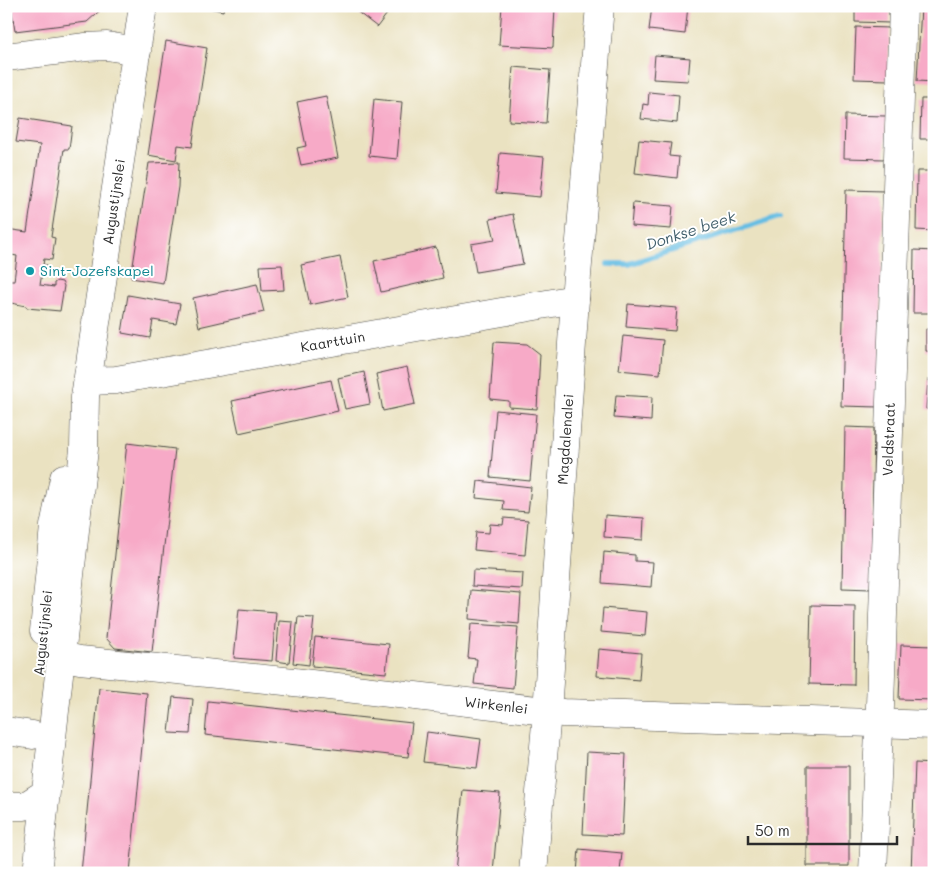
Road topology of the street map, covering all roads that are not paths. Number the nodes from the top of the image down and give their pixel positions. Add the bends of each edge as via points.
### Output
1 (143, 6) edge
2 (600, 6) edge
3 (903, 6) edge
4 (137, 51) junction
5 (6, 57) edge
6 (575, 299) junction
7 (87, 389) junction
8 (60, 656) junction
9 (547, 712) junction
10 (880, 723) junction
11 (934, 725) edge
12 (19, 733) edge
13 (25, 802) edge
14 (17, 873) edge
15 (37, 873) edge
16 (533, 873) edge
17 (873, 873) edge

1 - 4 street, Augustijnslei
2 - 6 street, Magdalenalei
3 - 10 street, Veldstraat
4 - 5 street via 107,46
4 - 7 street, Augustijnslei
6 - 7 street, Kaarttuin via 116,380
6 - 9 street, Magdalenalei
7 - 8 street, Augustijnslei via 84,449
7 - 12 street, Augustijnslei via 70,445
8 - 9 street, Wirkenlei
8 - 13 street, Augustijnslei
9 - 10 street, Wirkenlei
9 - 16 street, Magdalenalei
10 - 11 street, Wirkenlei
10 - 17 street, Veldstraat
12 - 13 street, Augustijnslei
13 - 14 street, Augustijnslei
13 - 15 street, Augustijnslei

